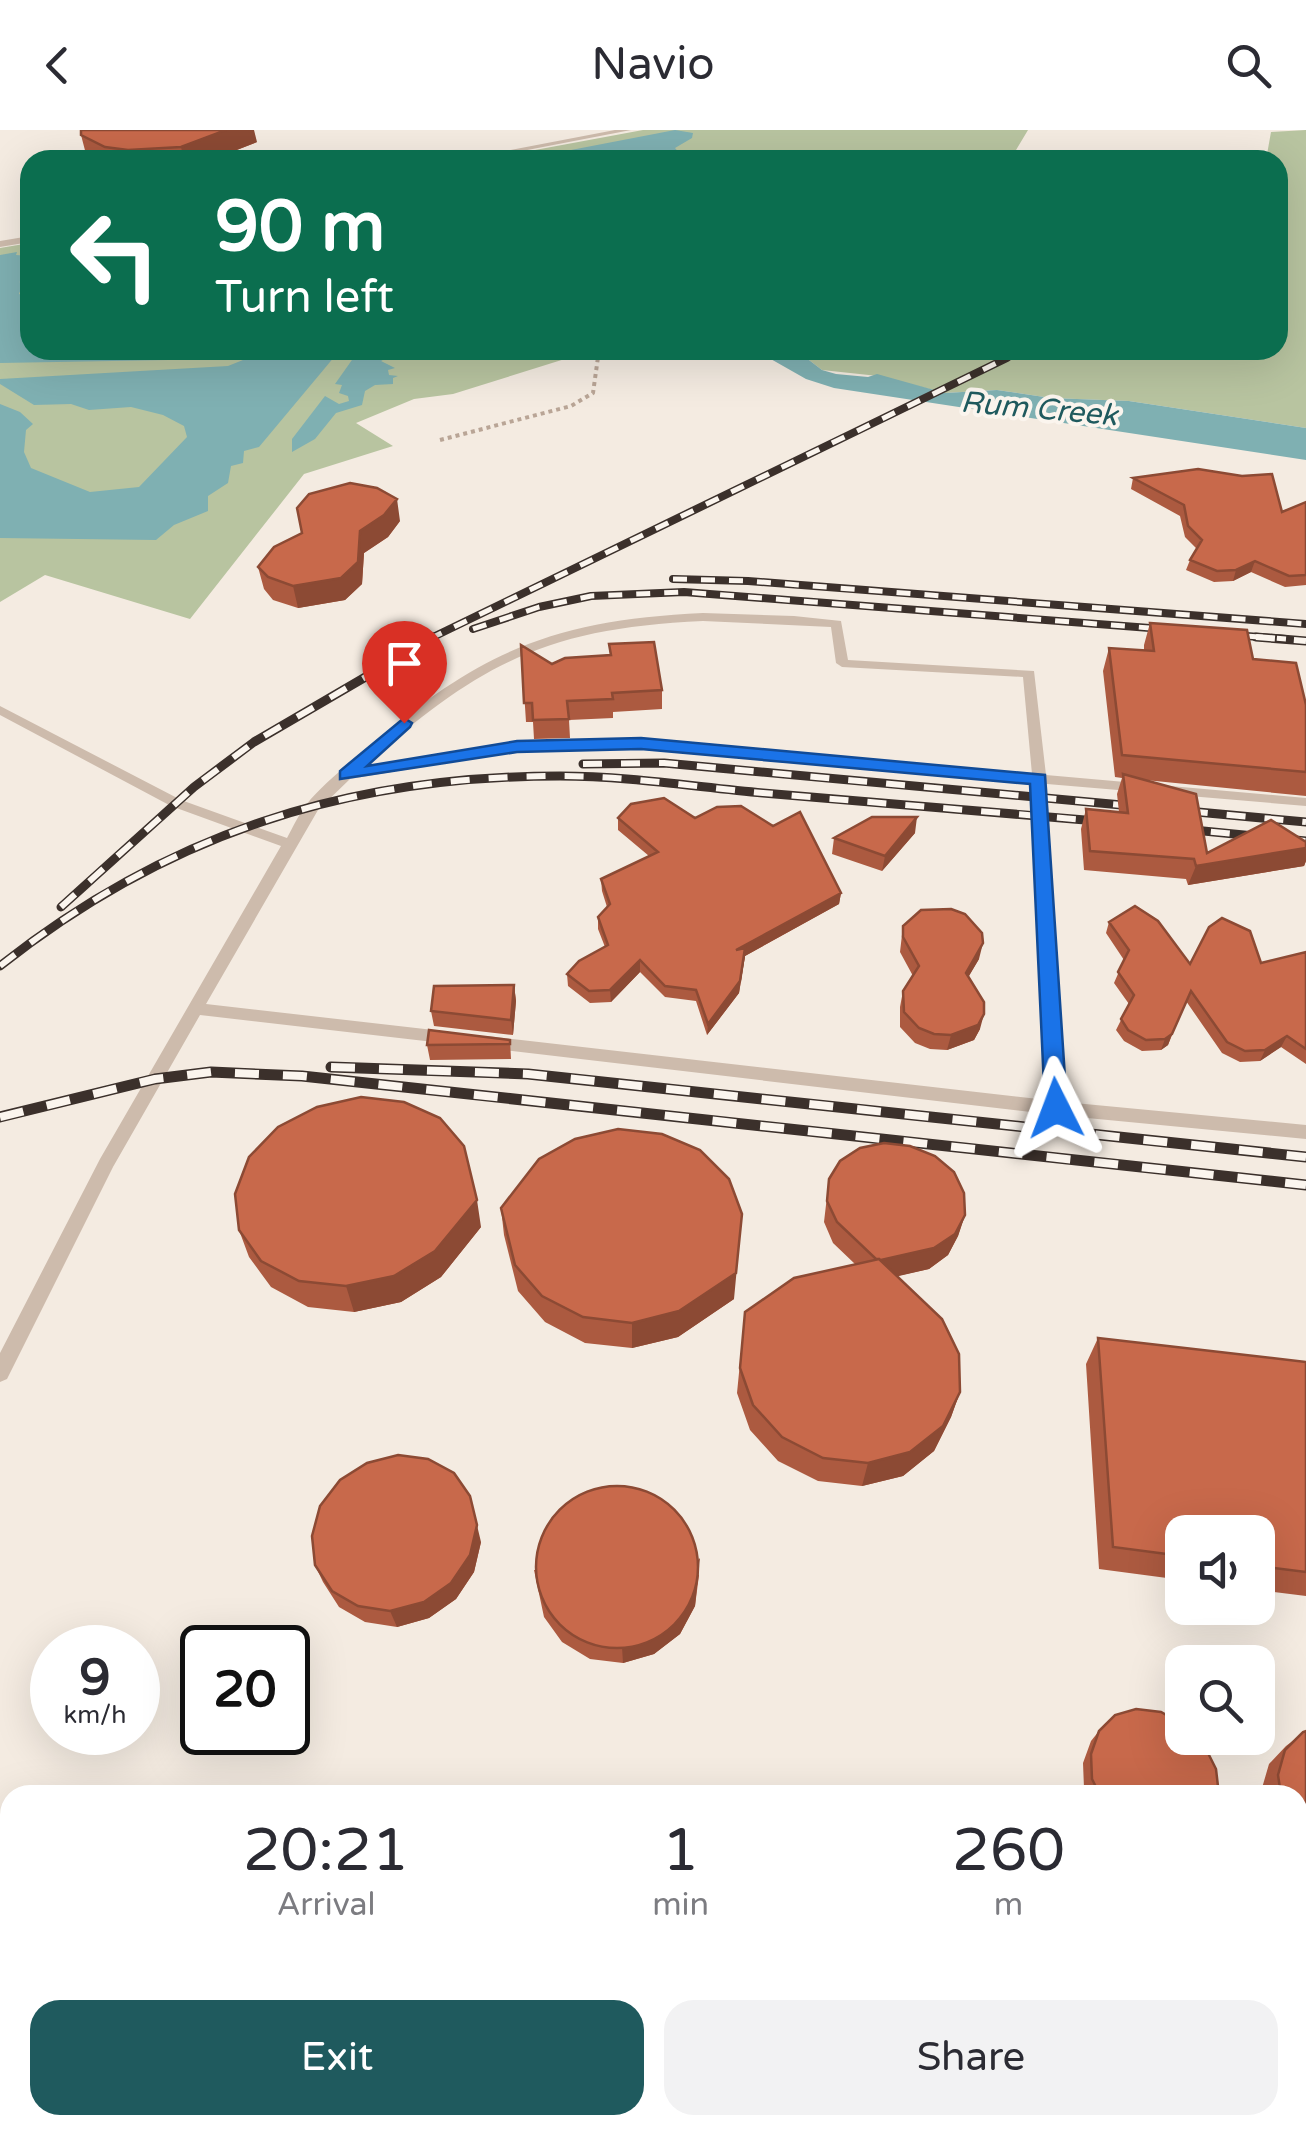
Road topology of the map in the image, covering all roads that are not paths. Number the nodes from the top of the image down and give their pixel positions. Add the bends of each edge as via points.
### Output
1 (627, 130) edge
2 (517, 150) edge
3 (0, 710) edge
4 (346, 775) junction
5 (1039, 779) junction
6 (1306, 802) edge
7 (290, 844) junction
8 (198, 1010) junction
9 (1056, 1108) junction
10 (1306, 1132) edge
11 (0, 1374) edge

1 - 2 lane
3 - 7 lane via 176,803
4 - 5 lane via 517,747 641,744
4 - 5 lane via 404,723 487,666 568,634 655,619 757,615 837,624 842,663 1028,674
4 - 7 lane via 312,808
5 - 6 lane
5 - 9 lane
7 - 8 lane
8 - 9 lane
8 - 11 lane via 106,1164
9 - 10 lane

